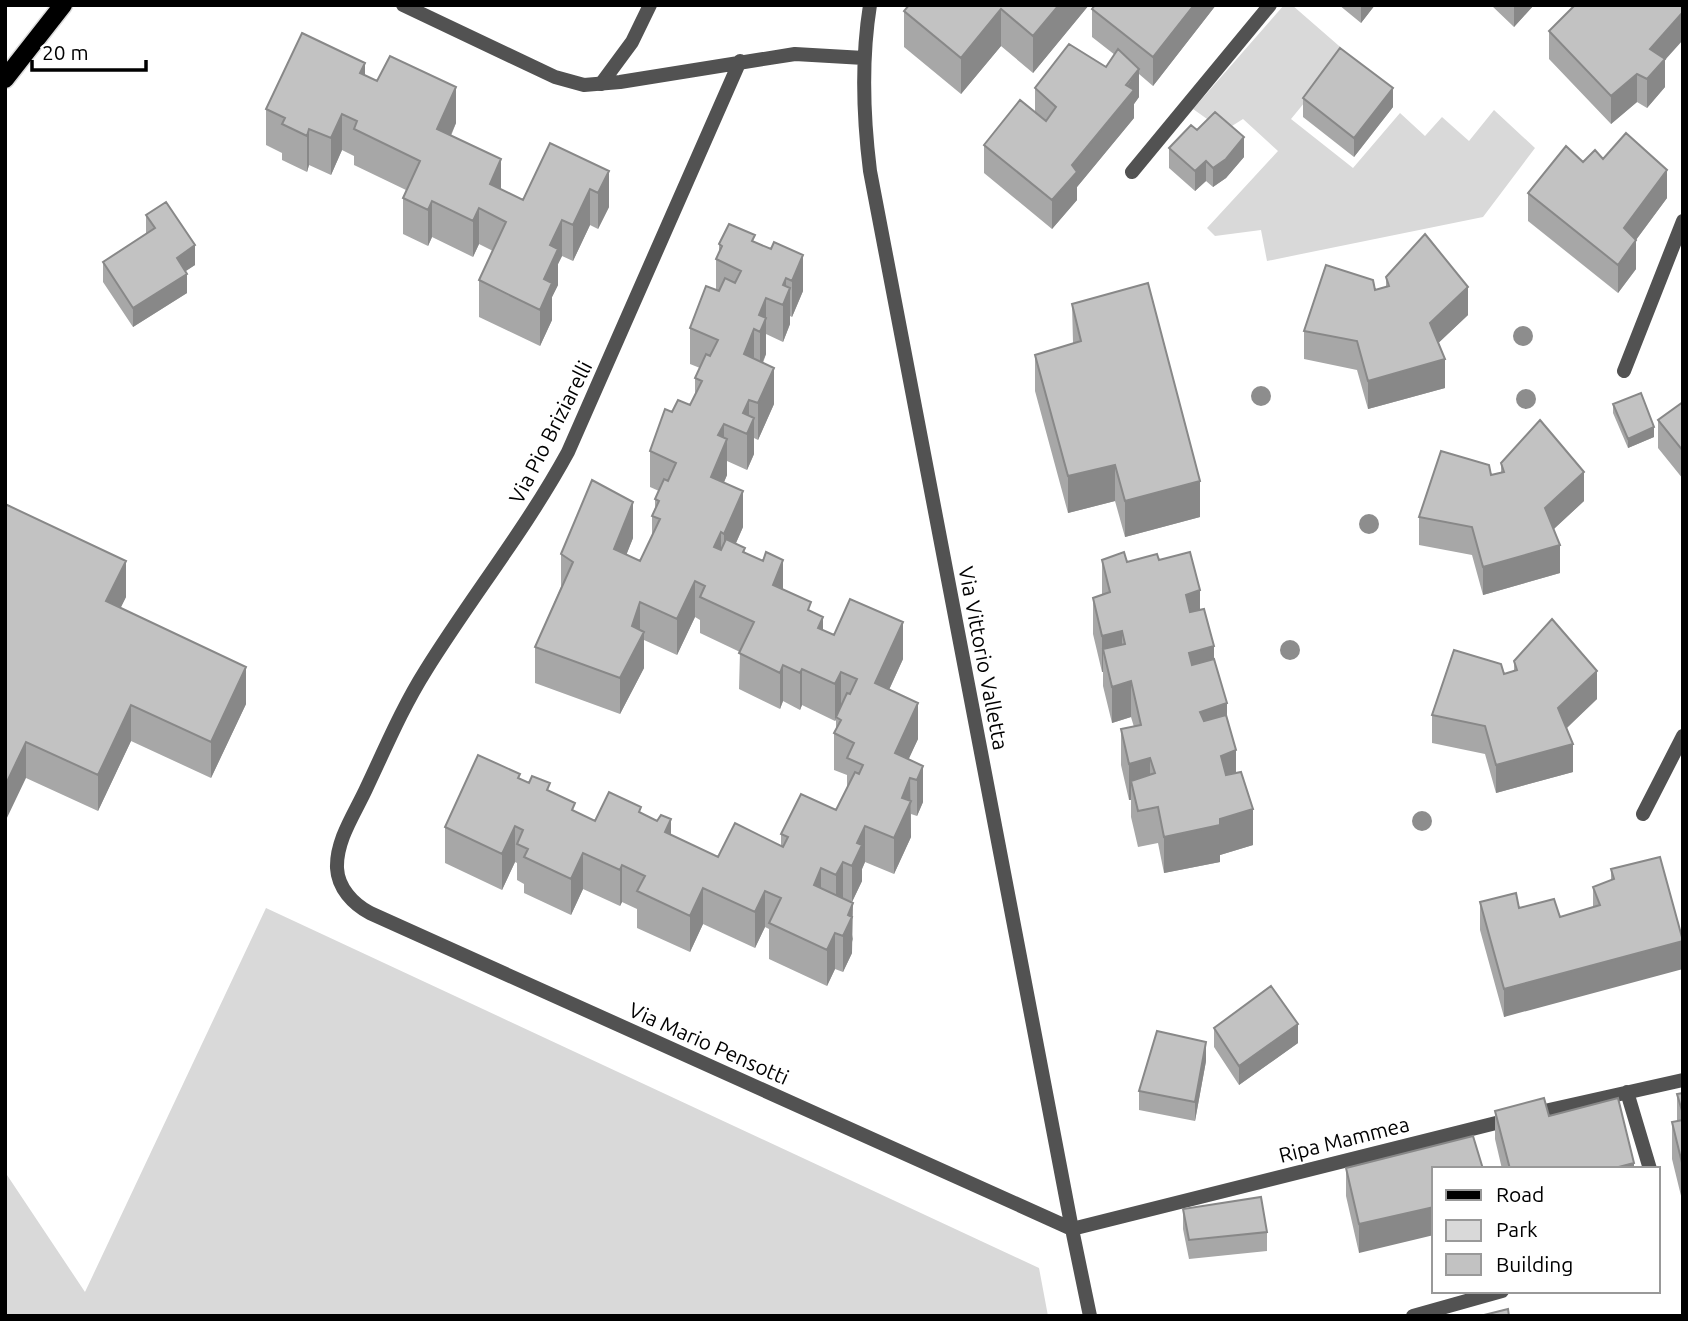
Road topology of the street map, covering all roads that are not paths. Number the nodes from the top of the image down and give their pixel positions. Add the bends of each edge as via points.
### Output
1 (63, 5) edge
2 (403, 5) edge
3 (650, 5) edge
4 (870, 5) edge
5 (1270, 5) edge
6 (864, 58) junction
7 (740, 61) junction
8 (5, 79) edge
9 (601, 84) junction
10 (1132, 172) dead end
11 (1683, 221) edge
12 (1624, 371) dead end
13 (1683, 736) edge
14 (1643, 814) dead end
15 (340, 880) joint
16 (1683, 1080) edge
17 (1627, 1091) junction
18 (1649, 1167) edge
19 (1072, 1229) junction
20 (1495, 1293) edge
21 (1090, 1316) edge
22 (1413, 1316) edge

1 - 8 main road
2 - 9 street via 555,77 584,85
3 - 9 street via 632,42
4 - 6 street, Via Vittorio Valletta
5 - 10 street
6 - 7 street via 795,54
6 - 19 street, Via Vittorio Valletta via 870,172
7 - 9 street
7 - 15 street, Via Pio Briziarelli via 564,460 522,531 425,671 399,720 340,846
11 - 12 street
13 - 14 street
15 - 19 street, Via Mario Pensotti via 353,901 370,913
16 - 17 street, Ripa Mammea
17 - 18 street
17 - 19 street, Ripa Mammea
19 - 21 street, Via Vittorio Valletta
20 - 22 street

